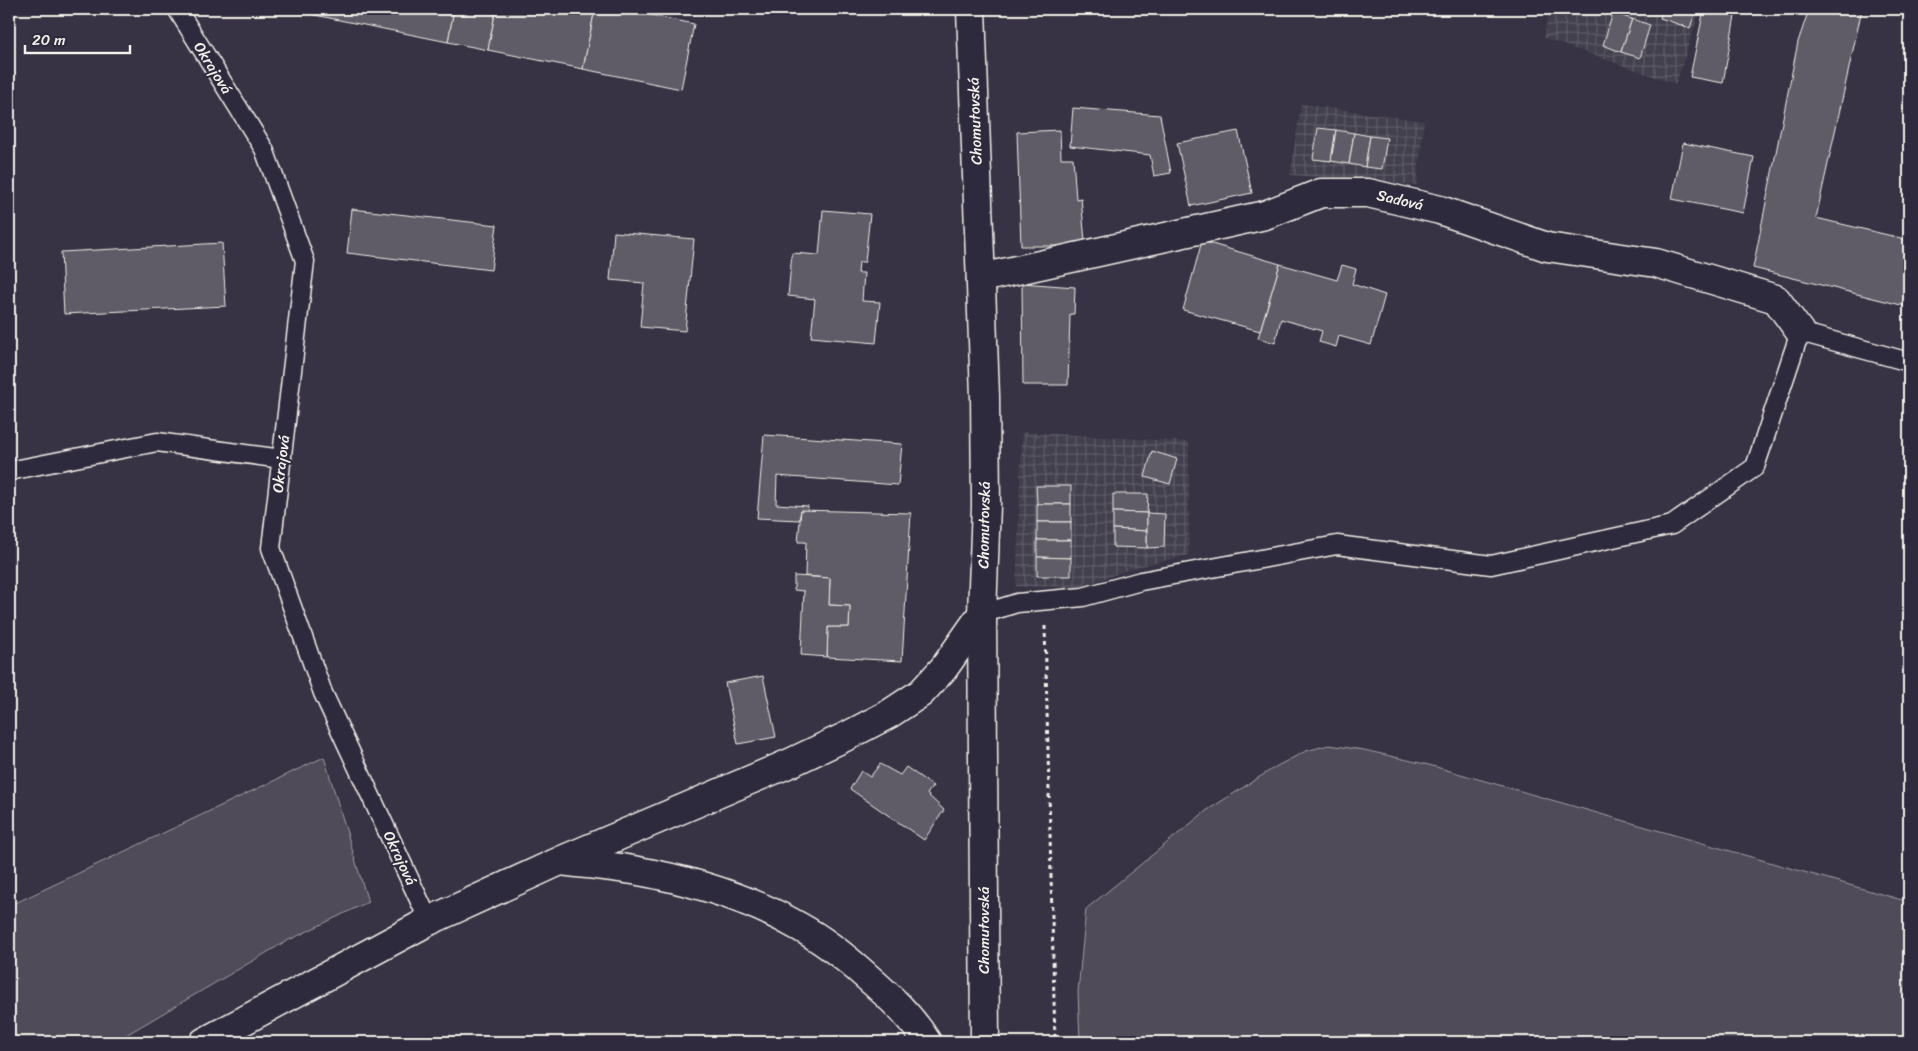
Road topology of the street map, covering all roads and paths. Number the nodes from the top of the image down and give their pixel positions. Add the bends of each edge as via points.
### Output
1 (177, 9) edge
2 (971, 9) edge
3 (981, 278) junction
4 (1800, 332) junction
5 (1909, 362) edge
6 (282, 459) junction
7 (9, 471) edge
8 (1044, 601) junction
9 (982, 614) junction
10 (560, 861) junction
11 (429, 921) junction
12 (204, 1042) edge
13 (927, 1042) edge
14 (985, 1042) edge
15 (1056, 1042) edge

1 - 6 lane, Okrajová via 264,149 305,261
2 - 3 main road, Chomutovská
3 - 4 main road, Sadová via 1265,215 1321,193 1368,193 1440,210 1547,247 1656,263 1776,299
3 - 9 main road, Chomutovská via 986,495
4 - 5 lane
4 - 8 lane via 1755,467 1672,525 1490,565 1337,545 1141,581 1083,597
6 - 7 lane via 157,442
6 - 11 lane, Okrajová via 271,548 323,693
8 - 9 lane via 1017,603
8 - 15 path
9 - 10 main road via 944,668 921,693 888,714 790,762
9 - 14 main road, Chomutovská
10 - 11 main road
10 - 13 main road via 632,870 686,882 742,900 798,926 847,959 888,995
11 - 12 main road

